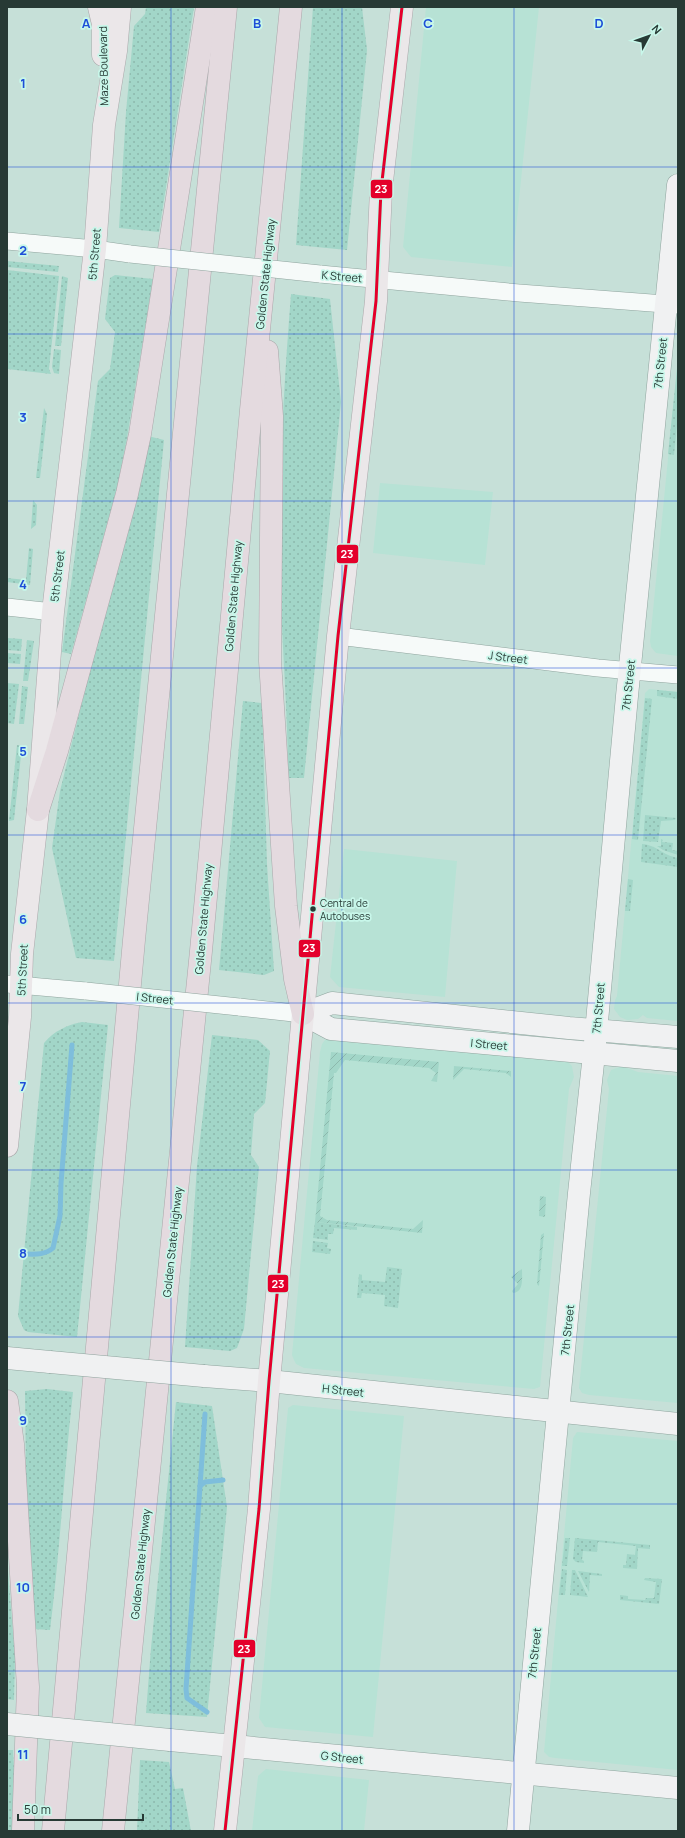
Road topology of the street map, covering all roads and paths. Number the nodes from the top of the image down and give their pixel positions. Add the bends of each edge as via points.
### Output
1 (99, 7) edge
2 (120, 7) edge
3 (207, 7) edge
4 (226, 7) edge
5 (291, 7) edge
6 (402, 7) edge
7 (104, 125) junction
8 (678, 185) edge
9 (7, 241) edge
10 (95, 249) junction
11 (378, 279) junction
12 (263, 301) junction
13 (672, 304) edge
14 (7, 607) edge
15 (53, 612) junction
16 (338, 636) junction
17 (629, 670) junction
18 (678, 675) edge
19 (38, 810) junction
20 (14, 984) edge
21 (303, 1014) junction
22 (596, 1030) junction
23 (678, 1037) edge
24 (594, 1054) junction
25 (678, 1061) edge
26 (7, 1146) edge
27 (7, 1358) edge
28 (269, 1381) junction
29 (7, 1401) edge
30 (558, 1412) junction
31 (678, 1424) edge
32 (7, 1724) edge
33 (233, 1746) junction
34 (523, 1774) junction
35 (678, 1788) edge
36 (23, 1831) edge
37 (53, 1831) edge
38 (113, 1831) edge
39 (225, 1831) edge
40 (518, 1831) edge

1 - 7 main road, Maze Boulevard via 103,24
2 - 7 main road, 5th Street
3 - 19 highway via 140,434 127,494 57,751
4 - 37 highway via 135,932
5 - 12 highway, Golden State Highway
6 - 11 main road via 381,190
7 - 10 main road, 5th Street
8 - 13 street, 7th Street
9 - 10 street, K Street
10 - 11 street, K Street, bridge
10 - 15 main road, 5th Street
11 - 13 street, K Street via 519,293
11 - 16 main road
12 - 21 highway via 272,416 270,669 286,906 295,979
12 - 38 highway, Golden State Highway via 250,410 201,951
13 - 17 street, 7th Street
14 - 15 street
15 - 19 main road, 5th Street
16 - 17 street, J Street
16 - 21 main road
17 - 18 street, J Street
17 - 22 street, 7th Street
19 - 20 main road, 5th Street via 22,954
20 - 21 street, I Street, bridge
20 - 26 main road, 5th Street via 20,1017
21 - 22 street, I Street via 332,1003
21 - 24 street, I Street via 331,1029
21 - 28 main road
22 - 23 street, I Street
22 - 24 street, 7th Street
24 - 25 street, I Street
24 - 30 street, 7th Street
27 - 28 street, H Street, bridge
28 - 30 street, H Street
28 - 33 main road via 259,1509
29 - 36 highway via 13,1444 28,1687
30 - 31 street, H Street
30 - 34 street, 7th Street
32 - 33 street, G Street, bridge
33 - 34 street, G Street
33 - 39 main road
34 - 35 street, G Street
34 - 40 street, 7th Street

